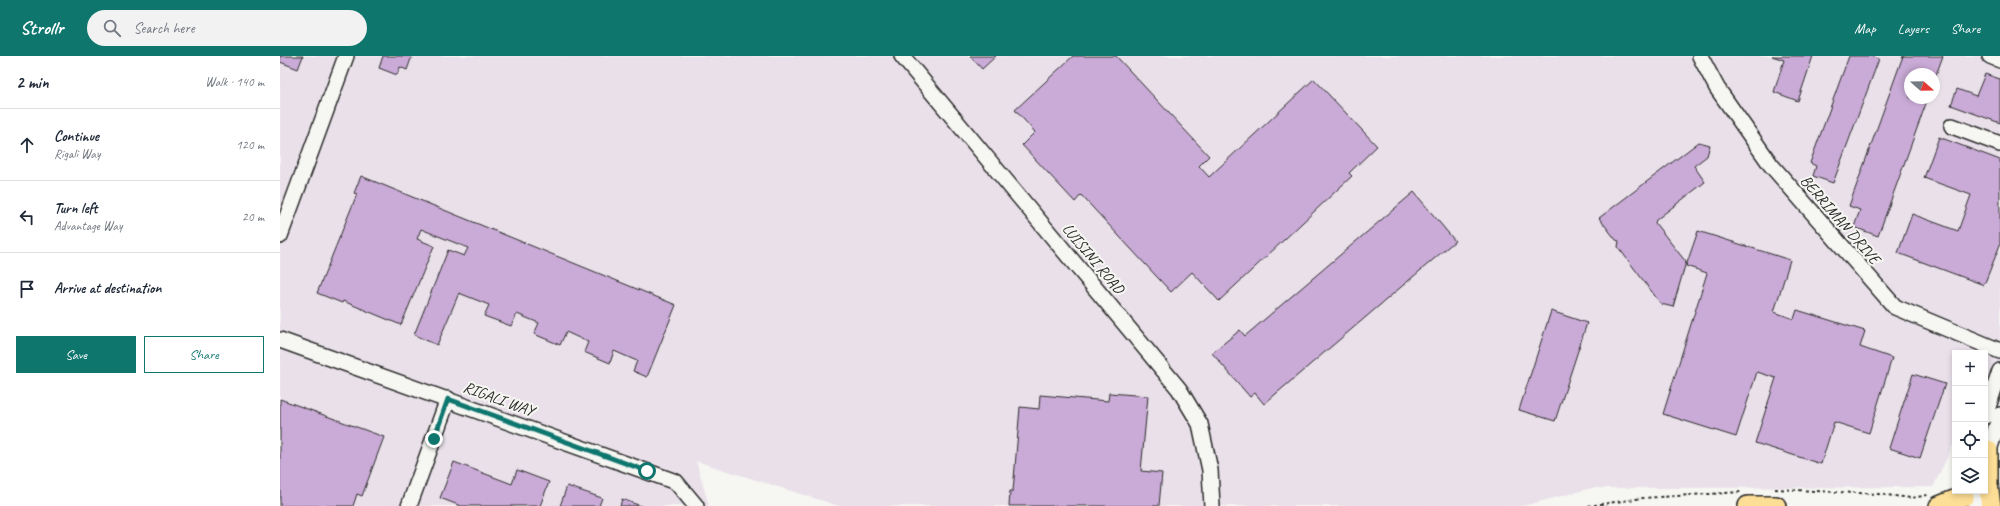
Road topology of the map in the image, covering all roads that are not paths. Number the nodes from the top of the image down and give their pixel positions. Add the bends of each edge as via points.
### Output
1 (346, 56) edge
2 (902, 56) edge
3 (1700, 56) edge
4 (1990, 56) edge
5 (2000, 60) edge
6 (1952, 126) dead end
7 (2000, 144) edge
8 (280, 236) edge
9 (280, 340) edge
10 (2000, 351) edge
11 (2000, 371) edge
12 (448, 399) junction
13 (1988, 407) edge
14 (2000, 415) edge
15 (1988, 450) edge
16 (1986, 458) edge
17 (1969, 498) edge
18 (410, 506) edge
19 (696, 506) edge
20 (1212, 506) edge
21 (1748, 506) edge
22 (1776, 506) edge
23 (1939, 506) edge
24 (1991, 506) edge

1 - 8 street
2 - 20 street, LUISINI ROAD via 1179,388 1200,424 1210,470
3 - 10 street, BERRIMAN DRIVE via 1717,88 1771,165 1895,308
4 - 5 street
6 - 7 street
9 - 12 street, RIGALI WAY
11 - 13 street
12 - 18 street
12 - 19 street, RIGALI WAY via 676,482
14 - 15 street
16 - 24 main road
17 - 23 main road
21 - 22 main road

